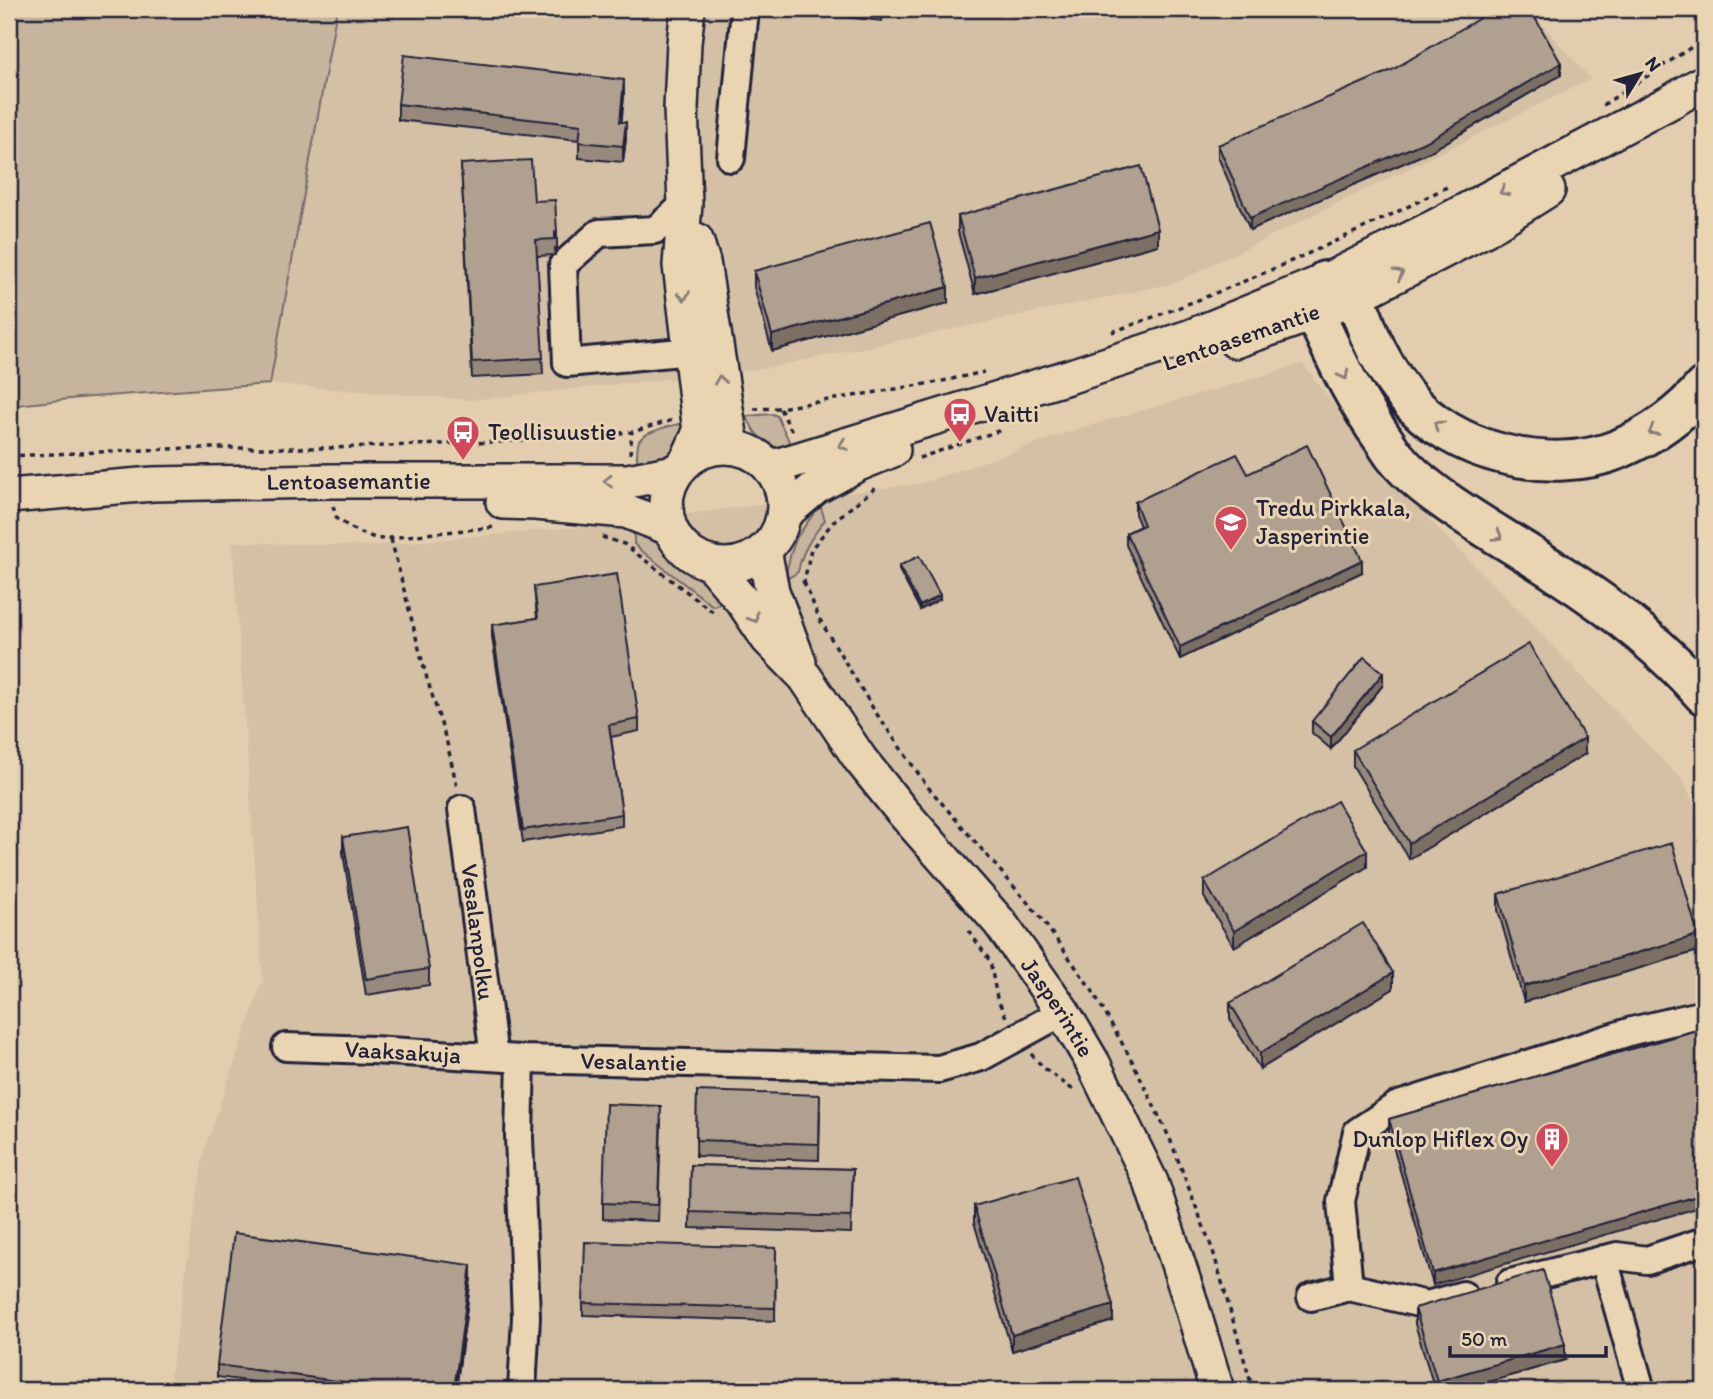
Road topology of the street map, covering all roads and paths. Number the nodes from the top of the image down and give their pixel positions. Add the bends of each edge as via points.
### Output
1 (688, 9) edge
2 (746, 9) edge
3 (1704, 39) edge
4 (1704, 82) edge
5 (1601, 106) dead end
6 (731, 158) dead end
7 (1451, 185) dead end
8 (685, 204) junction
9 (1331, 297) junction
10 (1102, 335) dead end
11 (691, 351) junction
12 (984, 372) dead end
13 (1704, 387) edge
14 (712, 414) junction
15 (1004, 429) dead end
16 (732, 447) junction
17 (330, 448) junction
18 (9, 456) edge
19 (922, 456) dead end
20 (682, 465) junction
21 (770, 468) junction
22 (330, 491) junction
23 (15, 496) edge
24 (783, 514) junction
25 (835, 520) dead end
26 (506, 526) dead end
27 (669, 528) junction
28 (598, 536) dead end
29 (391, 539) junction
30 (764, 550) junction
31 (711, 564) junction
32 (758, 597) junction
33 (1704, 695) edge
34 (462, 808) joint
35 (968, 930) dead end
36 (1063, 1012) junction
37 (1704, 1014) edge
38 (1016, 1037) junction
39 (286, 1047) dead end
40 (494, 1057) junction
41 (521, 1059) junction
42 (1083, 1101) dead end
43 (1704, 1241) edge
44 (1604, 1259) junction
45 (1349, 1287) junction
46 (1311, 1297) dead end
47 (522, 1390) edge
48 (1217, 1390) edge
49 (1641, 1390) edge

1 - 8 main road via 681,108
2 - 6 street
3 - 5 path
4 - 9 main road, Lentoasemantie via 1591,163 1486,229
7 - 10 path via 1273,270
8 -> 11 main road via 680,265
8 - 11 street via 656,230 599,233 563,265 563,279 567,363
14 -> 8 main road via 703,262
13 -> 9 highway via 1667,422 1618,450 1560,460 1502,455 1450,434 1425,415 1406,397 1370,337
9 -> 21 main road, Lentoasemantie
9 - 24 main road, Lentoasemantie via 1197,354 907,444 816,487
9 -> 33 highway via 1336,360 1364,412 1398,460 1482,527 1605,605 1650,640
11 - 14 main road
12 - 14 path via 780,408
14 - 16 main road
14 - 17 path via 632,432
14 - 20 main road
15 - 19 path
16 - 20 main road via 709,449
16 - 21 main road via 760,457
17 - 18 path
17 - 22 path
20 -> 22 main road, Lentoasemantie via 628,481
20 - 27 main road via 667,490
21 - 24 main road via 784,498
22 - 23 main road, Lentoasemantie via 153,503
22 - 27 main road, Lentoasemantie via 626,511
22 - 29 path via 337,519 358,532
24 - 30 main road via 774,540
25 - 32 path via 811,549 804,582
26 - 29 path
27 - 31 main road via 681,547
28 - 32 path via 624,544 718,616
29 - 34 path
30 - 31 main road via 748,561
30 - 32 main road, Jasperintie
31 - 32 main road, Jasperintie
32 - 36 main road, Jasperintie via 768,639 805,677 901,810 1000,923
34 - 40 street, Vesalanpolku
35 - 38 path via 990,961 997,998
36 - 38 street, Vesalantie
36 - 48 main road, Jasperintie via 1151,1182
37 - 45 street via 1632,1031 1396,1105 1357,1132 1341,1201
38 - 41 street, Vesalantie via 981,1058 939,1069
38 - 42 path
39 - 40 street, Vaaksakuja
40 - 41 street, Vaaksakuja
41 - 47 street via 519,1137 526,1317
43 - 44 street via 1647,1260
44 - 45 street via 1427,1304
44 - 49 street
45 - 46 street

